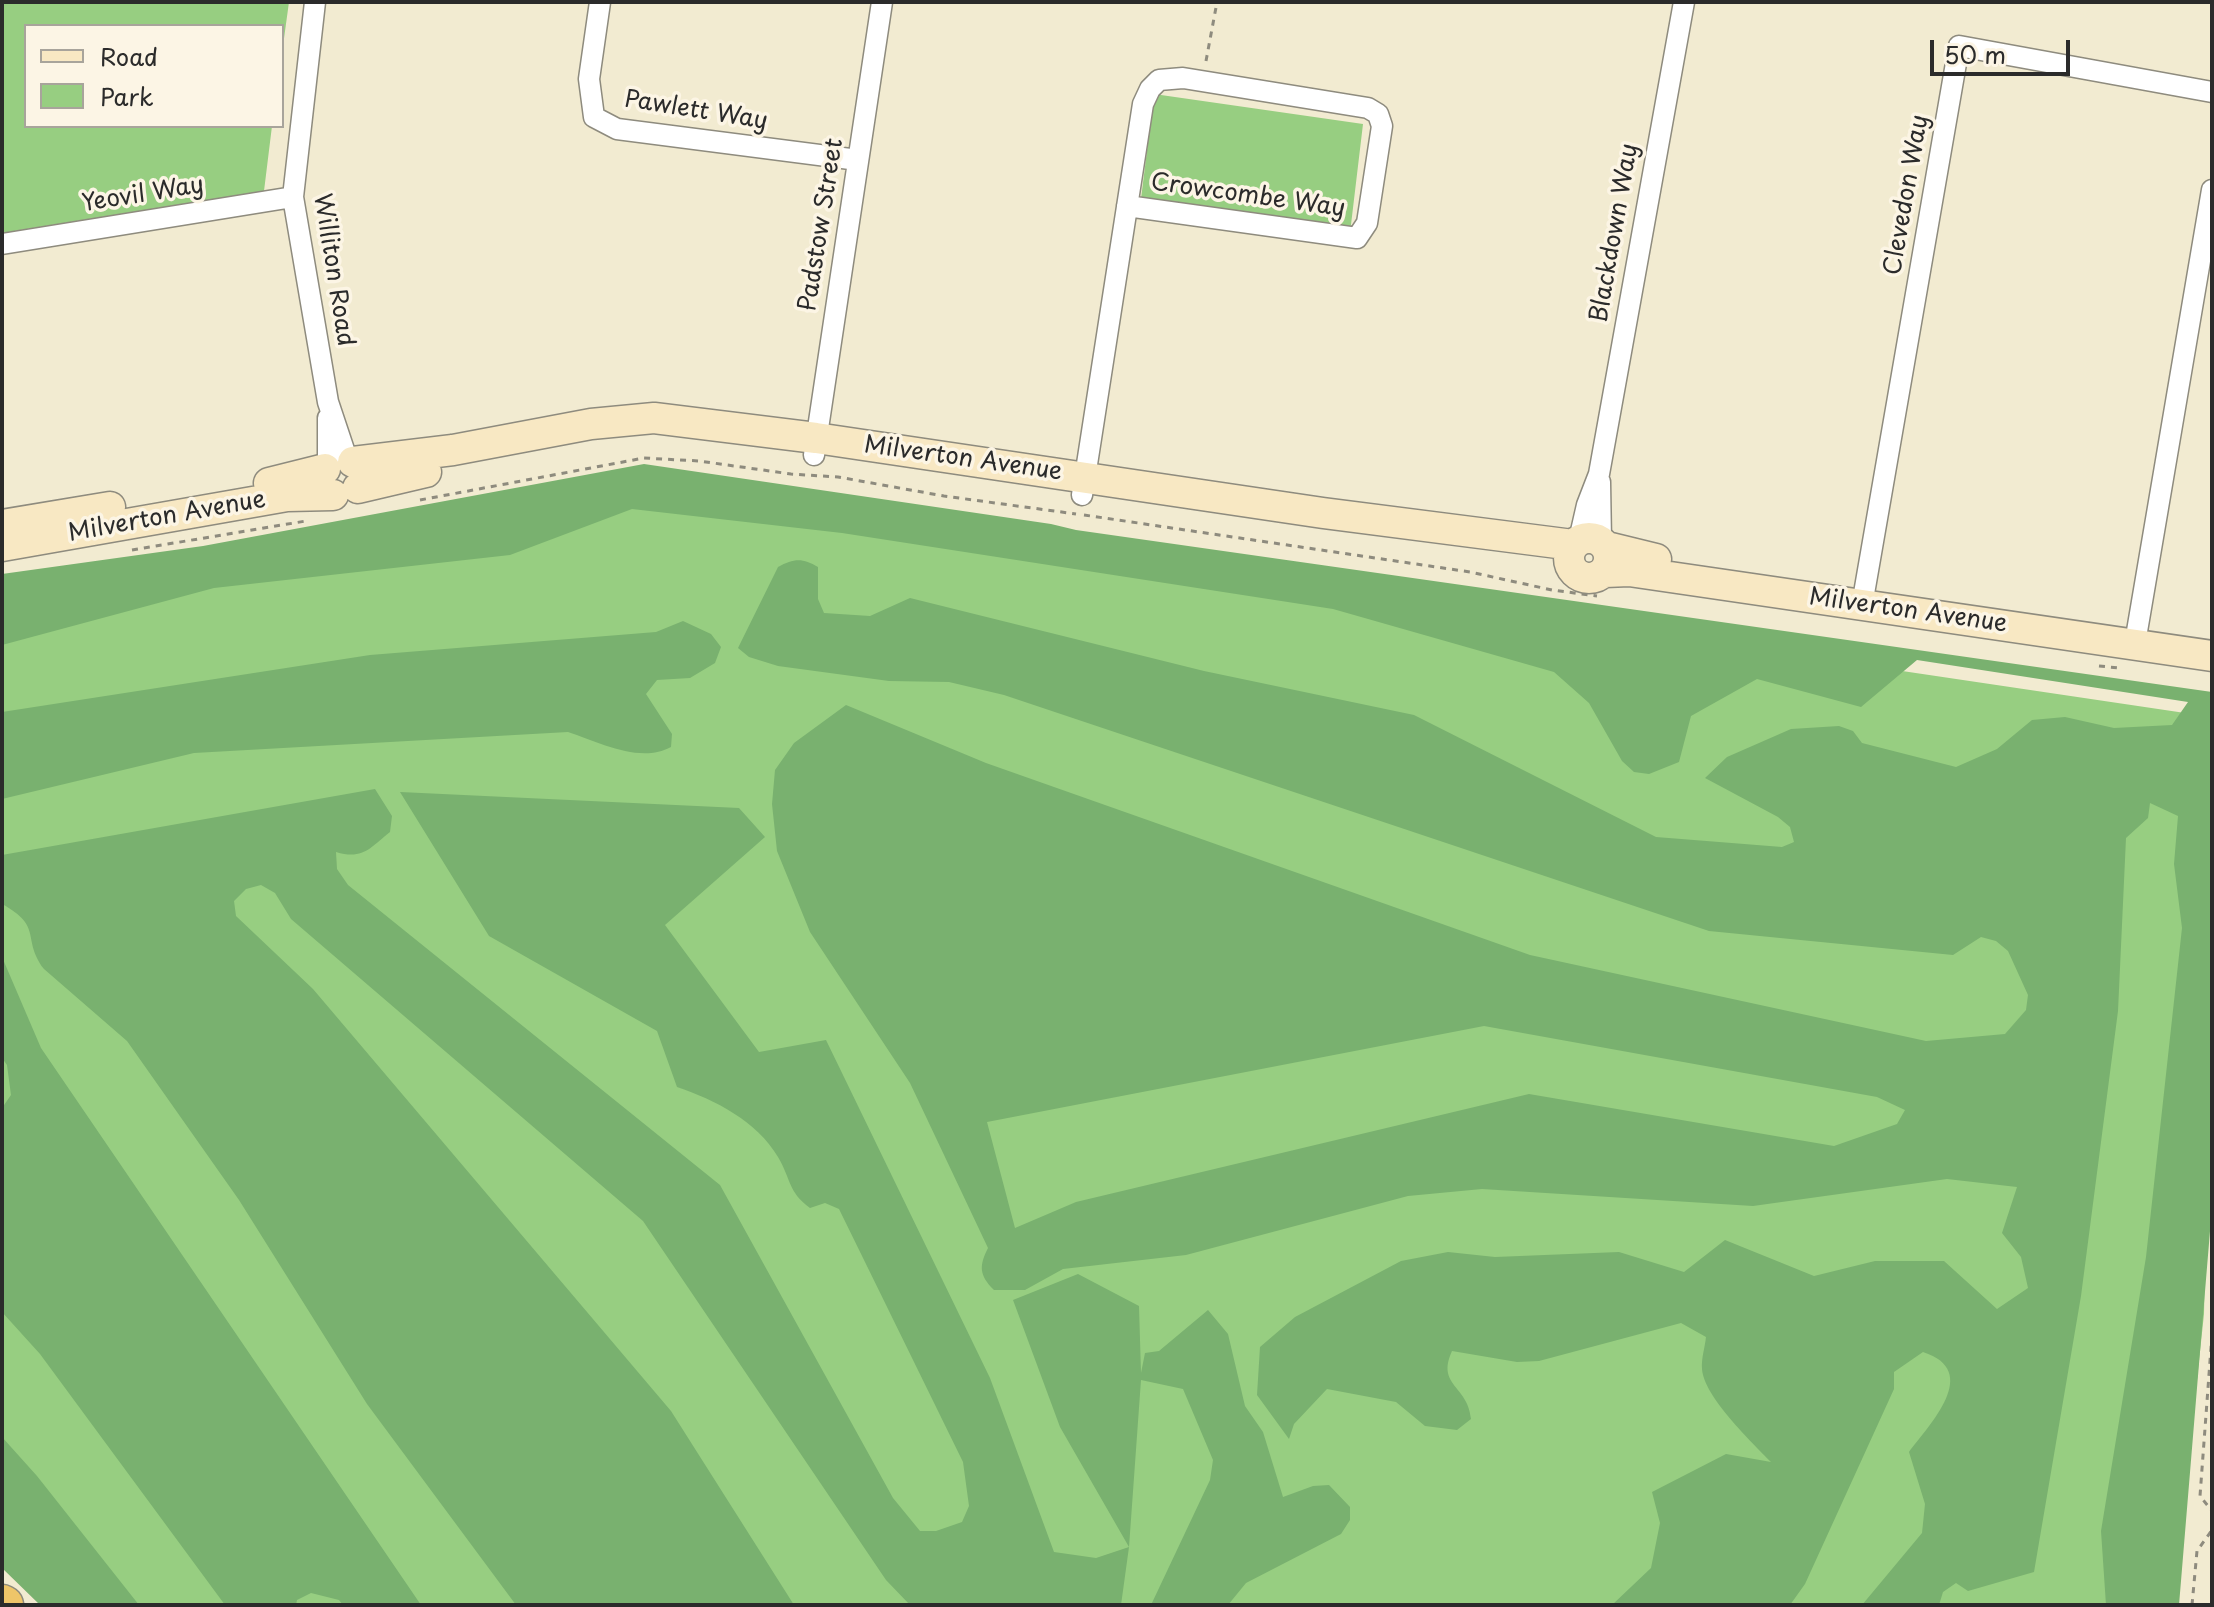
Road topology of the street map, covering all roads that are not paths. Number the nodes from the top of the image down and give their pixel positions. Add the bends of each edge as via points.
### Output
1 (315, 2) edge
2 (600, 2) edge
3 (882, 2) edge
4 (1684, 2) edge
5 (2212, 92) edge
6 (858, 160) junction
7 (2212, 190) edge
8 (293, 197) junction
9 (1127, 206) junction
10 (2, 244) edge
11 (815, 447) junction
12 (341, 473) junction
13 (1084, 486) junction
14 (2, 525) edge
15 (2, 546) edge
16 (1591, 558) junction
17 (1862, 598) junction
18 (2212, 639) edge
19 (2134, 645) junction
20 (2212, 656) edge

1 - 8 street, Williton Road
2 - 6 street, Pawlett Way via 589,79 594,117 617,129
3 - 6 street, Padstow Street
4 - 16 street, Blackdown Way via 1599,474 1587,505
5 - 17 street, Clevedon Way via 1959,46
6 - 11 street, Padstow Street
7 - 19 street
8 - 10 street, Yeovil Way
8 - 12 street, Williton Road
9 - 9 street, Crowcombe Way via 1143,104 1159,80 1183,78 1368,108 1378,114 1382,126 1364,231 1357,238
9 - 13 street, Crowcombe Way
11 - 12 street, Milverton Avenue via 635,418
11 - 13 street, Milverton Avenue
12 - 14 street, Milverton Avenue
12 - 15 street, Milverton Avenue via 287,496
13 - 16 street, Milverton Avenue
16 - 17 street, Milverton Avenue via 1664,561
17 - 19 street, Milverton Avenue
18 - 19 street, Milverton Avenue
19 - 20 street, Milverton Avenue

